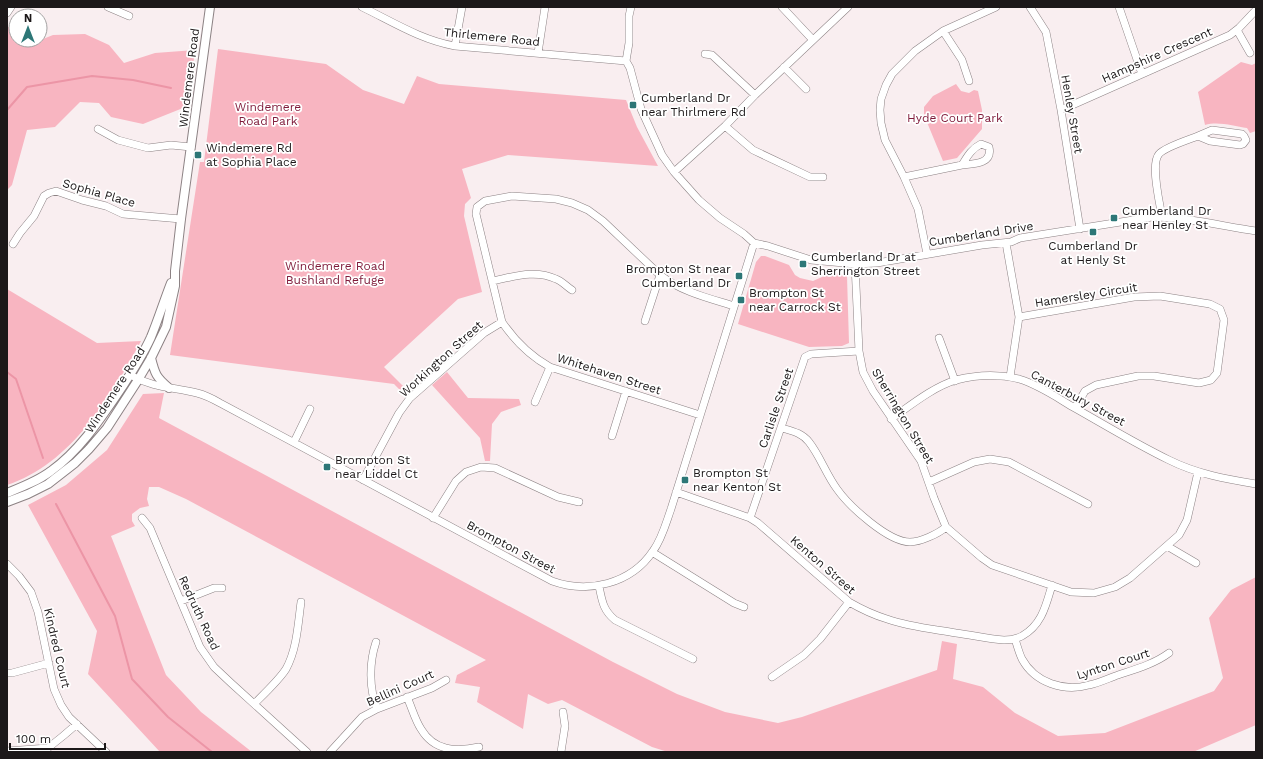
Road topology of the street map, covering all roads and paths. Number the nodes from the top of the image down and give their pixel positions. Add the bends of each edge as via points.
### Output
1 (11, 7) edge
2 (108, 7) edge
3 (210, 7) edge
4 (462, 7) edge
5 (545, 7) edge
6 (630, 7) edge
7 (782, 7) edge
8 (848, 7) edge
9 (996, 7) edge
10 (1030, 7) edge
11 (1119, 7) edge
12 (365, 8) edge
13 (117, 9) edge
14 (1256, 10) edge
15 (7, 13) edge
16 (130, 16) dead end
17 (1237, 30) junction
18 (943, 31) junction
19 (813, 40) junction
20 (455, 46) junction
21 (538, 53) junction
22 (1250, 53) dead end
23 (705, 54) dead end
24 (626, 61) junction
25 (784, 67) junction
26 (1142, 74) junction
27 (969, 81) dead end
28 (806, 89) dead end
29 (755, 95) junction
30 (1061, 110) junction
31 (725, 126) junction
32 (98, 130) dead end
33 (1198, 136) junction
34 (192, 147) junction
35 (962, 165) dead end
36 (674, 172) junction
37 (823, 177) dead end
38 (904, 177) junction
39 (1162, 217) junction
40 (181, 219) junction
41 (1080, 229) junction
42 (1256, 231) edge
43 (754, 243) junction
44 (1006, 243) junction
45 (13, 244) dead end
46 (927, 254) junction
47 (855, 264) junction
48 (175, 271) junction
49 (660, 275) junction
50 (492, 282) junction
51 (572, 290) dead end
52 (734, 306) junction
53 (1019, 317) junction
54 (645, 321) dead end
55 (502, 322) junction
56 (939, 338) dead end
57 (859, 351) junction
58 (151, 358) junction
59 (550, 367) junction
60 (130, 375) junction
61 (1010, 377) junction
62 (138, 380) junction
63 (955, 380) junction
64 (169, 388) junction
65 (626, 391) junction
66 (535, 402) dead end
67 (1075, 408) junction
68 (310, 409) dead end
69 (700, 414) junction
70 (891, 419) junction
71 (782, 428) junction
72 (612, 436) dead end
73 (294, 442) junction
74 (1198, 472) junction
75 (363, 480) junction
76 (929, 482) junction
77 (1256, 484) edge
78 (676, 492) junction
79 (7, 493) edge
80 (7, 502) edge
81 (579, 502) dead end
82 (1088, 504) dead end
83 (142, 518) dead end
84 (434, 518) junction
85 (750, 518) junction
86 (946, 527) junction
87 (1167, 546) junction
88 (652, 552) junction
89 (1196, 564) dead end
90 (7, 565) edge
91 (1052, 585) junction
92 (599, 586) junction
93 (222, 588) dead end
94 (181, 601) junction
95 (302, 602) dead end
96 (849, 602) junction
97 (744, 607) dead end
98 (1015, 639) junction
99 (376, 642) dead end
100 (1169, 653) dead end
101 (693, 659) dead end
102 (49, 663) junction
103 (7, 673) edge
104 (772, 677) dead end
105 (446, 680) dead end
106 (408, 698) junction
107 (254, 704) junction
108 (377, 709) junction
109 (563, 712) dead end
110 (77, 724) junction
111 (479, 747) dead end
112 (7, 752) edge
113 (106, 752) edge
114 (307, 752) edge
115 (330, 752) edge
116 (561, 752) edge

1 - 15 street
2 - 13 street
3 - 34 main road, Windemere Road
4 - 20 street
5 - 21 street
6 - 24 street, Cumberland Drive
7 - 19 street
8 - 19 street
9 - 18 street
10 - 30 street, Henley Street via 1046,32
11 - 26 street
12 - 20 street, Thirlemere Road via 426,39
13 - 16 street
14 - 17 street, Hampshire Crescent
17 - 22 street
17 - 26 street, Hampshire Crescent
18 - 27 street via 962,60
18 - 38 street via 916,51 892,74 881,99 881,123 885,140
19 - 25 street
20 - 21 street, Thirlemere Road
21 - 24 street, Thirlemere Road
23 - 29 street via 712,55
24 - 36 street, Cumberland Drive via 641,109 659,150
25 - 28 street
25 - 29 street
26 - 30 street, Hampshire Crescent
29 - 31 street
30 - 41 street, Henley Street
31 - 36 street
31 - 37 street via 754,150 810,177
32 - 34 street via 118,140 148,148 171,145
33 - 33 street via 1212,130 1242,134 1246,140 1240,145 1210,141
33 - 39 street via 1163,150 1156,158 1154,167
34 - 40 main road, Windemere Road
35 - 38 street
36 - 43 street, Cumberland Drive via 699,200
38 - 46 street via 918,209
39 - 41 street, Cumberland Drive
39 - 42 street, Cumberland Drive
40 - 45 street, Sophia Place via 123,214 106,206 56,191 44,196 34,216
40 - 48 main road, Windemere Road
41 - 44 street, Cumberland Drive via 1020,238
43 - 47 street, Cumberland Drive via 811,260
43 - 52 street, Brompton Street
44 - 46 street, Cumberland Drive
44 - 53 street
46 - 47 street, Cumberland Drive via 877,263
47 - 57 street, Sherrington Street
48 - 58 main road, Windemere Road via 175,286 166,327
48 - 60 main road, Windemere Road via 150,338
49 - 50 street, Whitehaven Street via 588,210 556,199 512,196 485,201 477,207 476,214
49 - 52 street via 688,292
49 - 54 street
50 - 51 street via 525,274 542,275 557,279
50 - 55 street, Whitehaven Street
52 - 69 street, Brompton Street
53 - 61 street
53 - 67 street, Hamersley Circuit via 1134,296 1160,296 1210,304 1220,309 1224,320 1217,373 1211,380 1199,383 1138,376 1096,384 1085,391
55 - 59 street, Whitehaven Street via 524,349
55 - 75 street, Workington Street via 484,333 410,398 399,413
56 - 63 street
57 - 70 street, Sherrington Street via 863,372
57 - 71 street, Carlisle Street via 811,354 805,357
58 - 62 main road, Windemere Road
58 - 64 main road via 159,379
59 - 65 street, Whitehaven Street
59 - 66 street
60 - 62 street, Brompton Street
60 - 79 main road, Windemere Road via 90,433 72,454 51,471
61 - 63 street, Canterbury Street via 978,376
61 - 67 street, Canterbury Street via 1032,384
62 - 64 street, Brompton Street
62 - 80 main road, Windemere Road via 107,428 75,463 48,484
63 - 70 street, Canterbury Street via 934,390
64 - 73 street, Brompton Street via 206,396
65 - 69 street, Whitehaven Street
65 - 72 street
67 - 74 street, Canterbury Street via 1157,454
68 - 73 street
69 - 78 street, Brompton Street
70 - 76 street, Sherrington Street via 920,461
71 - 85 street, Carlisle Street
71 - 86 street via 800,434 808,441 837,489 856,511 898,540 919,541
73 - 75 street, Brompton Street
74 - 77 street, Canterbury Street
74 - 87 street, Sherrington Street via 1187,520 1179,535
75 - 84 street, Brompton Street
76 - 82 street via 974,462 990,459 1008,462
76 - 86 street, Sherrington Street
78 - 85 street, Kenton Street
78 - 88 street, Brompton Street via 662,535
81 - 84 street via 558,497 494,468 481,467 466,472 456,481
83 - 94 street, Redruth Road via 150,528
84 - 92 street, Brompton Street via 561,585 589,588
85 - 96 street, Kenton Street
86 - 91 street, Sherrington Street via 992,565
87 - 89 street
87 - 91 street, Sherrington Street via 1130,578 1115,587 1094,593 1071,592
88 - 92 street, Brompton Street via 630,574
88 - 97 street
90 - 102 street, Kindred Court via 31,592
91 - 98 street via 1044,613 1036,625
92 - 101 street via 604,607 615,620
93 - 94 street via 214,588
94 - 107 street, Redruth Road via 200,647 214,666
95 - 107 street via 291,659 285,670
96 - 98 street, Kenton Street via 865,611 911,626 1005,640
96 - 104 street via 804,655
98 - 100 street, Lynton Court via 1022,660 1031,672 1043,681 1073,688 1089,686 1158,661
99 - 108 street via 372,652 371,687
102 - 103 street
102 - 110 street, Kindred Court via 54,689 61,705
105 - 106 street, Bellini Court
106 - 108 street, Bellini Court
106 - 111 street via 420,728 429,740 454,750
107 - 114 street, Redruth Road
108 - 115 street, Bellini Court via 362,717
109 - 116 street via 565,726
110 - 112 street via 48,748
110 - 113 street, Kindred Court

